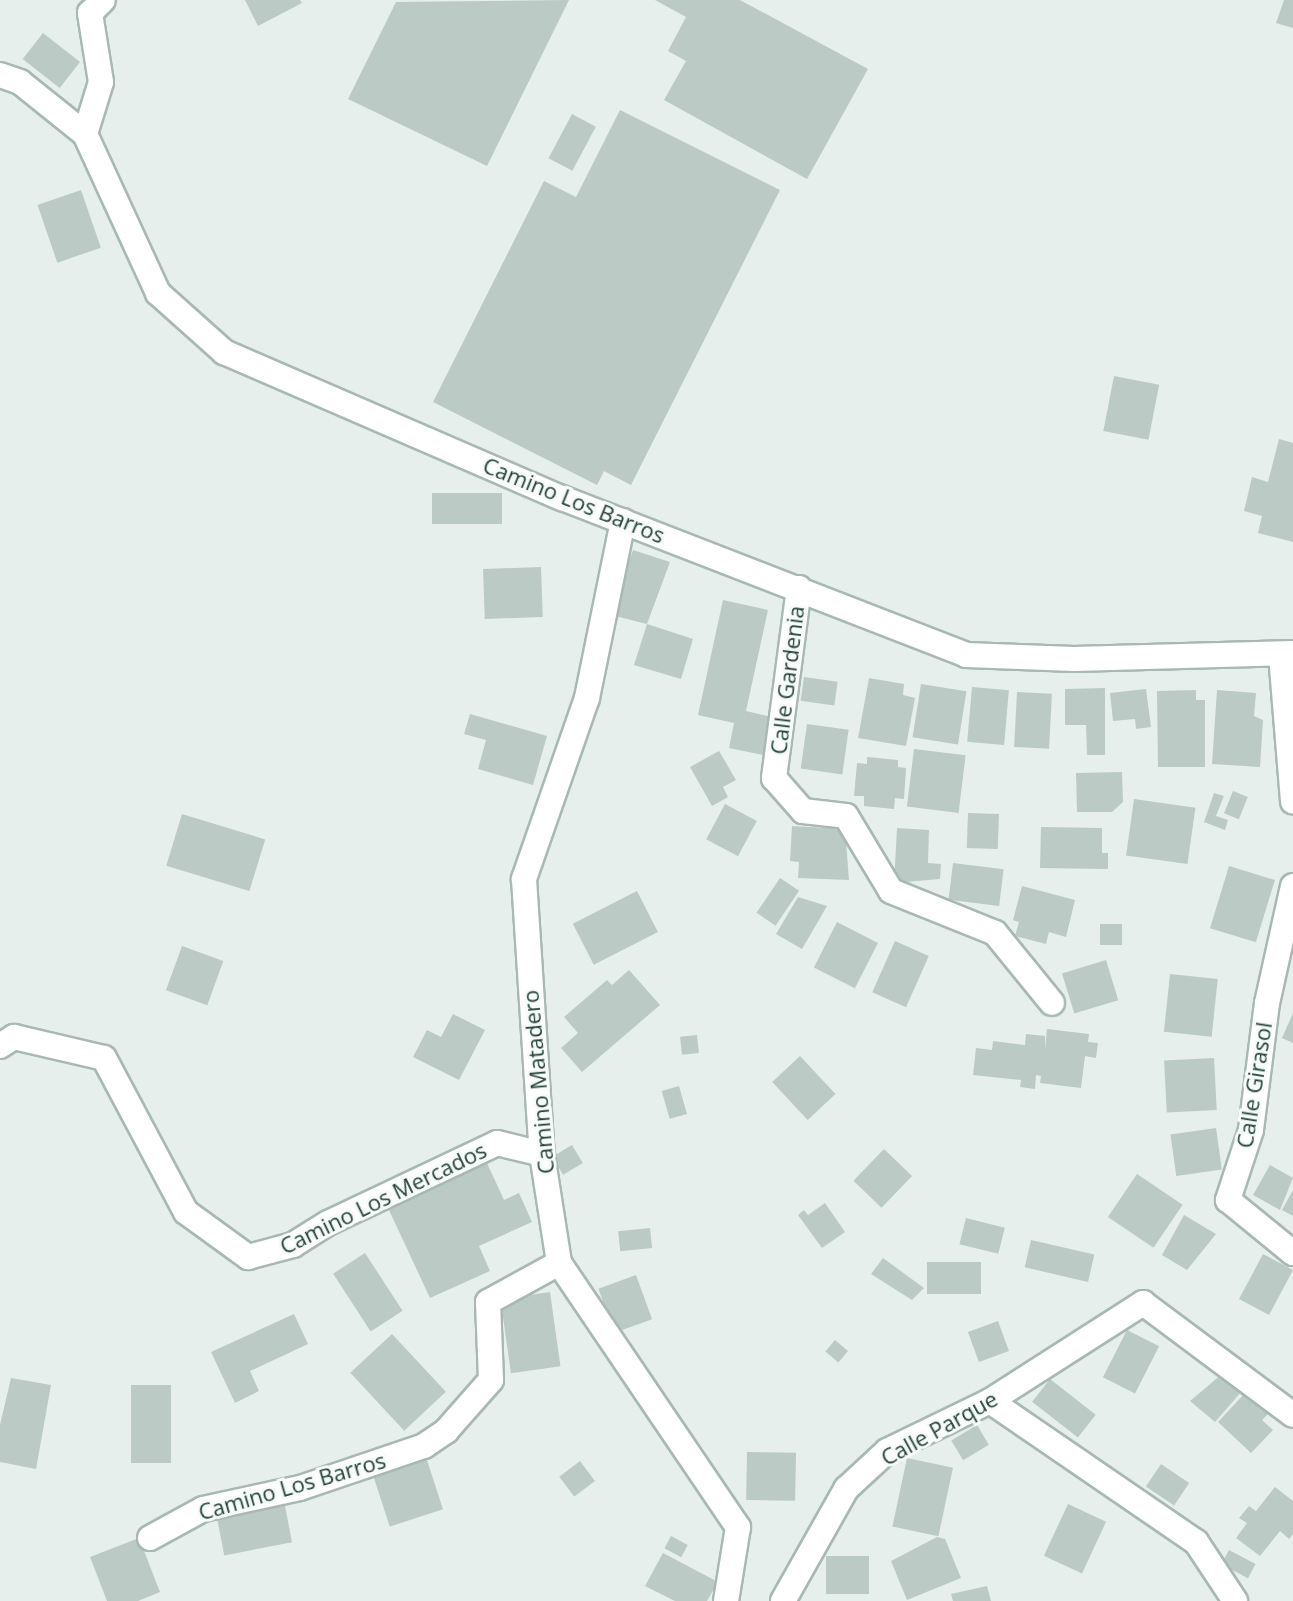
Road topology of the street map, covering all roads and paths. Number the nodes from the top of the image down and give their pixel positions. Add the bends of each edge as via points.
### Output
1 (103, 0) edge
2 (0, 75) edge
3 (85, 134) junction
4 (623, 521) junction
5 (799, 588) junction
6 (1287, 654) edge
7 (1293, 802) edge
8 (1293, 886) edge
9 (1052, 1003) dead end
10 (0, 1046) edge
11 (542, 1154) junction
12 (1293, 1253) edge
13 (559, 1263) junction
14 (990, 1401) junction
15 (1293, 1415) edge
16 (150, 1538) dead end
17 (726, 1601) edge
18 (783, 1601) edge
19 (1235, 1601) edge

1 - 3 street via 90,13 101,82
2 - 3 street, Camino Los Barros via 20,82
3 - 4 street, Camino Los Barros via 158,293 224,352
4 - 5 street, Camino Los Barros
4 - 11 street, Camino Matadero via 587,698 524,879
5 - 6 street, Camino Los Barros via 966,655
5 - 9 street, Calle Gardenia via 774,778 803,811 846,816 891,891 995,933
6 - 7 street
8 - 12 street, Calle Girasol via 1267,1003 1251,1130 1228,1200
10 - 11 street, Camino Los Mercados via 14,1037 104,1058 186,1212 248,1257 293,1245 328,1223 497,1143
11 - 13 street, Camino Matadero
13 - 16 street, Camino Los Barros via 488,1302 491,1380 446,1431 424,1446 300,1488 203,1509
13 - 17 street, Camino Matadero via 738,1527
14 - 15 street, Calle Parque via 1143,1303
14 - 18 street, Calle Parque via 887,1451 846,1489
14 - 19 street via 1196,1542

